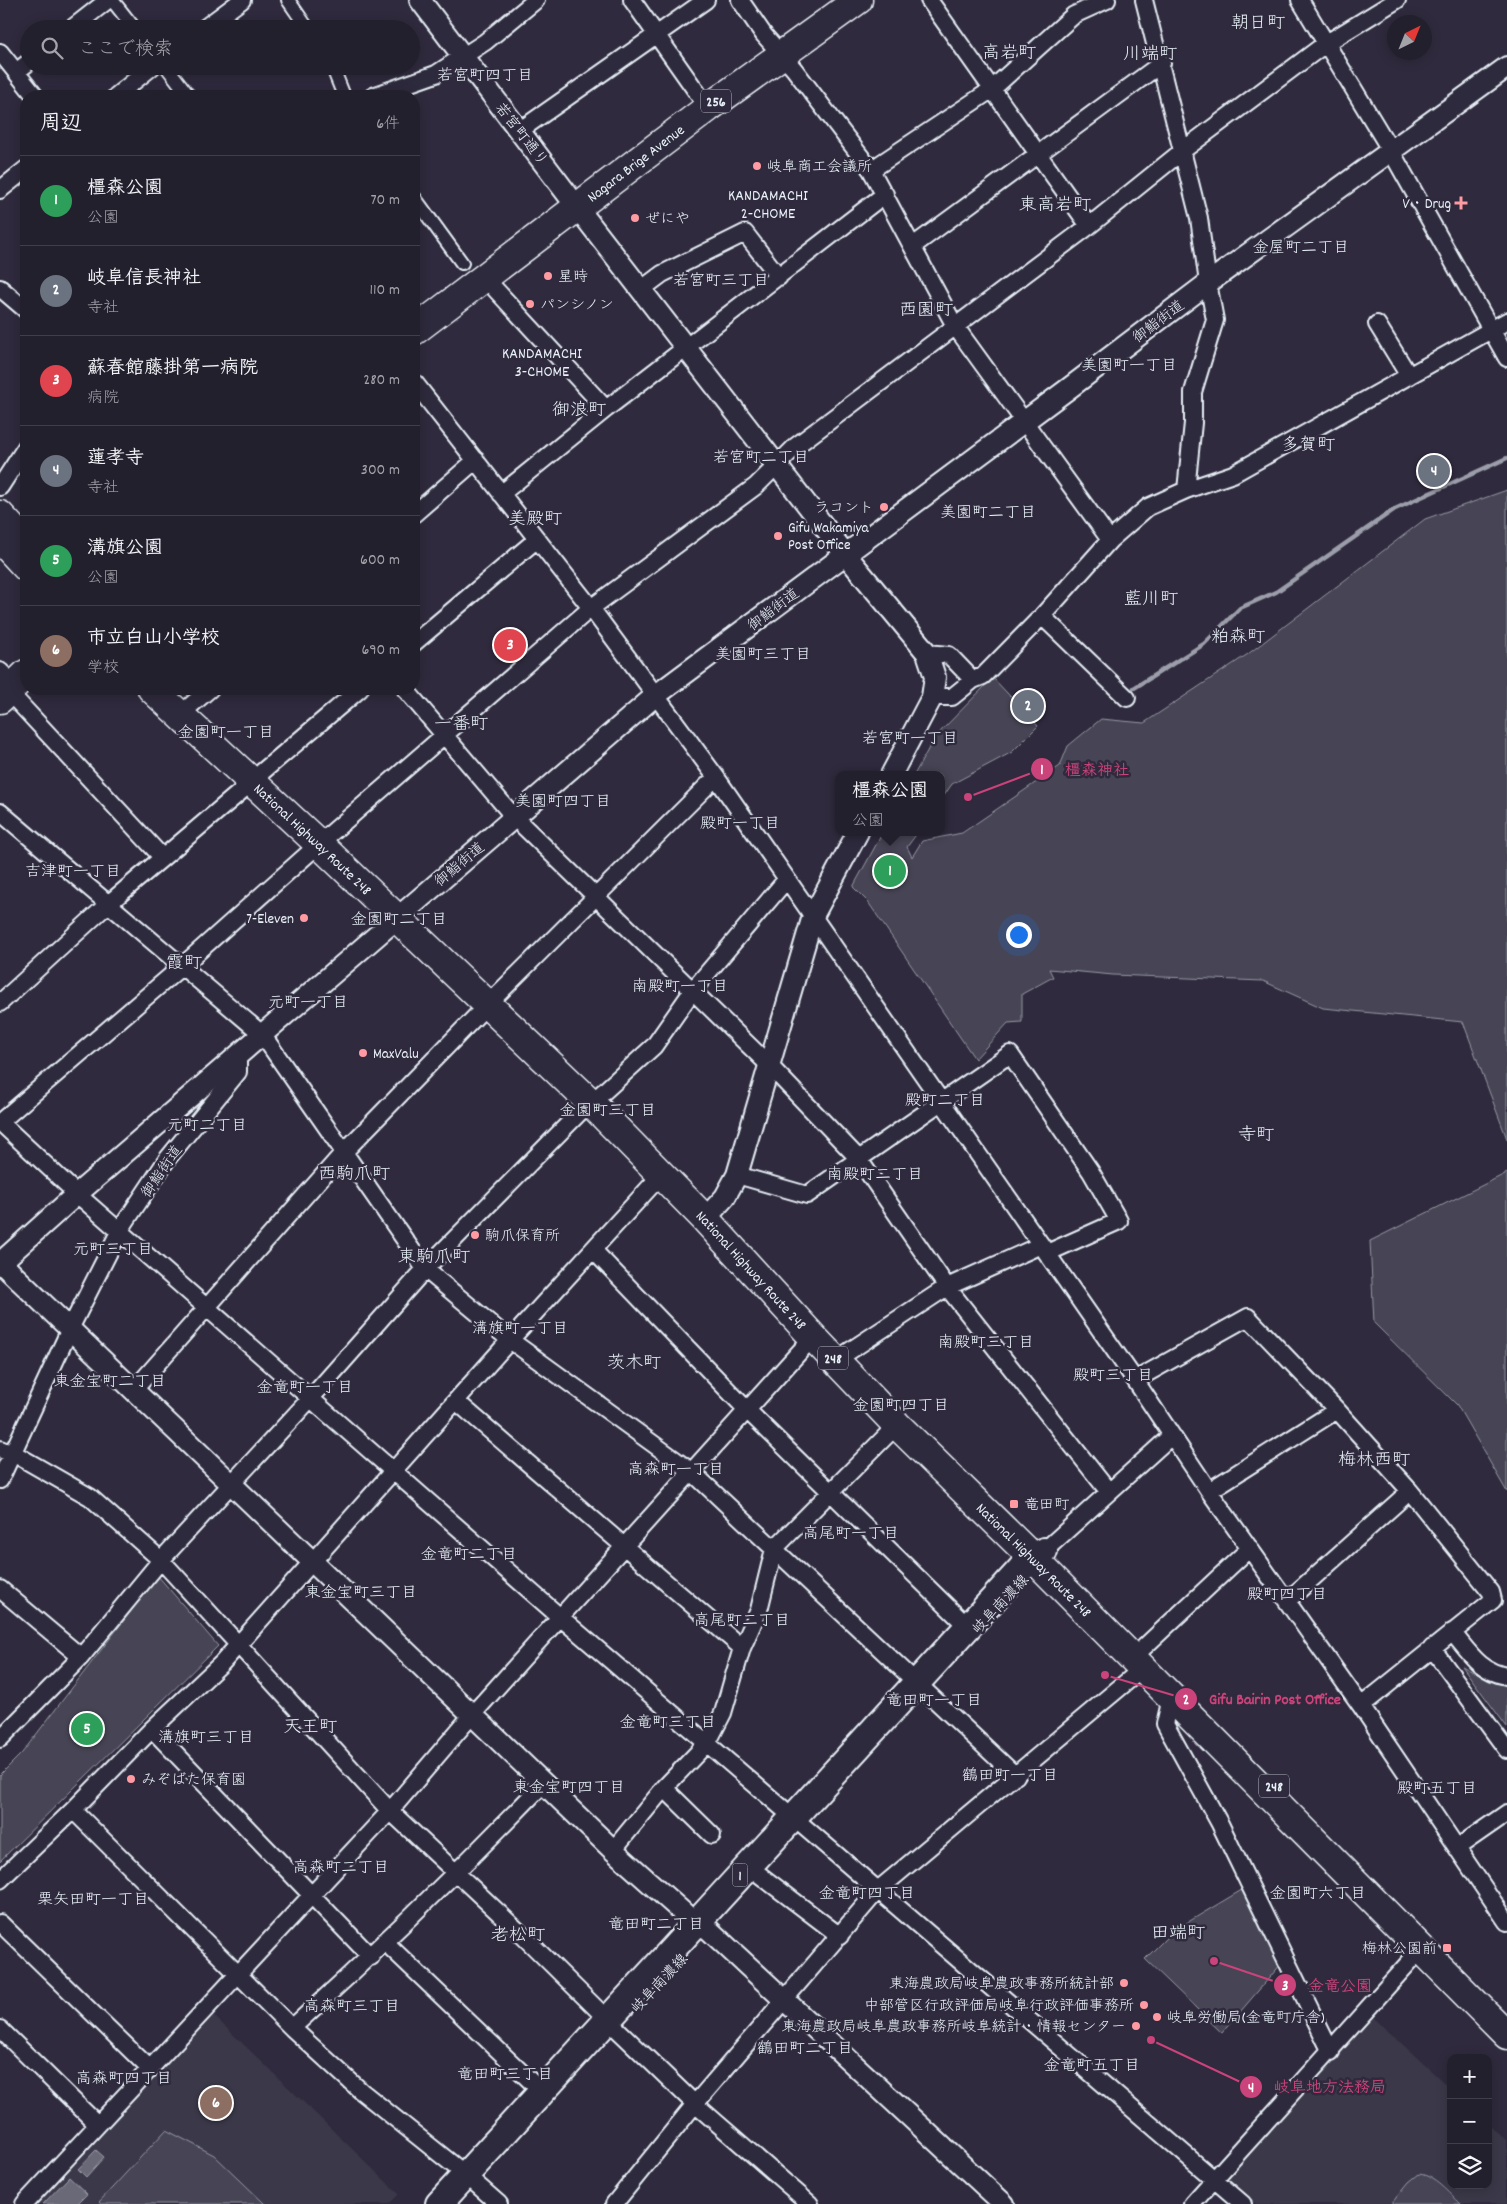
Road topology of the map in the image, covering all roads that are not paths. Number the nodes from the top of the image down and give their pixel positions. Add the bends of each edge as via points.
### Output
1 (110, 0) edge
2 (242, 0) edge
3 (288, 0) edge
4 (420, 0) edge
5 (536, 0) edge
6 (632, 0) edge
7 (706, 0) edge
8 (740, 0) edge
9 (839, 0) edge
10 (858, 0) edge
11 (929, 0) edge
12 (1107, 0) edge
13 (1144, 0) edge
14 (1300, 0) edge
15 (1398, 0) edge
16 (84, 20) edge
17 (127, 20) edge
18 (215, 20) edge
19 (302, 20) edge
20 (655, 34) junction
21 (1325, 44) junction
22 (778, 50) junction
23 (0, 52) edge
24 (464, 57) junction
25 (1162, 63) junction
26 (20, 66) edge
27 (1507, 67) edge
28 (26, 75) edge
29 (142, 75) edge
30 (173, 75) edge
31 (336, 75) edge
32 (32, 90) edge
33 (123, 90) edge
34 (184, 90) edge
35 (342, 90) edge
36 (390, 90) edge
37 (991, 90) junction
38 (701, 98) junction
39 (519, 131) junction
40 (1391, 151) junction
41 (1182, 152) junction
42 (1039, 156) junction
43 (871, 170) junction
44 (20, 174) edge
45 (0, 190) edge
46 (885, 194) junction
47 (573, 202) junction
48 (420, 204) edge
49 (1089, 226) junction
50 (913, 246) junction
51 (473, 270) junction
52 (779, 277) junction
53 (1208, 283) junction
54 (0, 288) edge
55 (642, 289) junction
56 (20, 305) edge
57 (420, 312) edge
58 (1507, 321) edge
59 (1377, 324) dead end
60 (420, 325) edge
61 (955, 326) junction
62 (1491, 330) junction
63 (687, 349) junction
64 (1507, 358) edge
65 (1409, 376) junction
66 (420, 390) edge
67 (606, 409) junction
68 (1025, 420) junction
69 (20, 456) edge
70 (476, 460) junction
71 (777, 465) junction
72 (0, 487) edge
73 (1186, 490) junction
74 (501, 494) junction
75 (420, 509) edge
76 (0, 515) edge
77 (20, 537) edge
78 (0, 539) edge
79 (536, 540) junction
80 (1110, 540) junction
81 (846, 554) junction
82 (20, 561) edge
83 (591, 608) junction
84 (1042, 616) junction
85 (420, 638) edge
86 (927, 653) junction
87 (20, 666) edge
88 (973, 680) junction
89 (7, 683) edge
90 (159, 695) edge
91 (192, 695) edge
92 (353, 695) edge
93 (410, 695) edge
94 (655, 696) junction
95 (932, 697) junction
96 (1127, 698) dead end
97 (445, 736) junction
98 (892, 771) edge
99 (257, 777) junction
100 (716, 777) junction
101 (0, 812) edge
102 (514, 817) junction
103 (856, 836) edge
104 (324, 839) junction
105 (162, 857) junction
106 (786, 880) junction
107 (596, 896) junction
108 (107, 904) junction
109 (402, 914) junction
110 (814, 916) junction
111 (181, 967) junction
112 (692, 990) junction
113 (492, 1000) junction
114 (0, 1003) edge
115 (262, 1034) junction
116 (238, 1055) junction
117 (770, 1065) junction
118 (594, 1099) junction
119 (943, 1103) junction
120 (0, 1122) edge
121 (343, 1153) junction
122 (858, 1158) junction
123 (737, 1175) junction
124 (661, 1176) junction
125 (77, 1194) junction
126 (709, 1216) junction
127 (120, 1230) junction
128 (1044, 1249) junction
129 (593, 1250) junction
130 (0, 1263) edge
131 (425, 1269) junction
132 (946, 1288) junction
133 (206, 1306) junction
134 (70, 1328) junction
135 (812, 1337) junction
136 (510, 1340) junction
137 (848, 1352) junction
138 (1135, 1380) junction
139 (133, 1391) junction
140 (310, 1399) junction
141 (456, 1401) junction
142 (747, 1410) junction
143 (1337, 1410) junction
144 (897, 1425) junction
145 (1171, 1436) junction
146 (6, 1452) edge
147 (394, 1471) junction
148 (692, 1472) junction
149 (0, 1480) edge
150 (232, 1485) junction
151 (1209, 1491) junction
152 (1410, 1491) junction
153 (831, 1492) junction
154 (1109, 1492) junction
155 (624, 1546) junction
156 (1250, 1548) junction
157 (774, 1550) junction
158 (1038, 1557) junction
159 (160, 1560) junction
160 (313, 1562) junction
161 (0, 1589) edge
162 (1287, 1601) junction
163 (560, 1617) junction
164 (968, 1627) junction
165 (1452, 1632) junction
166 (238, 1644) junction
167 (742, 1648) junction
168 (1432, 1648) junction
169 (81, 1657) junction
170 (1142, 1660) junction
171 (1507, 1676) edge
172 (920, 1687) junction
173 (1171, 1698) junction
174 (1361, 1706) junction
175 (471, 1716) junction
176 (152, 1729) junction
177 (1, 1737) edge
178 (708, 1742) junction
179 (1507, 1750) edge
180 (1016, 1776) junction
181 (543, 1784) junction
182 (664, 1788) junction
183 (73, 1810) junction
184 (390, 1811) junction
185 (1507, 1813) edge
186 (797, 1821) junction
187 (712, 1835) dead end
188 (1458, 1847) junction
189 (612, 1850) junction
190 (752, 1870) junction
191 (456, 1875) junction
192 (0, 1880) edge
193 (878, 1890) junction
194 (312, 1895) junction
195 (1507, 1922) edge
196 (0, 1923) edge
197 (702, 1927) junction
198 (840, 1936) junction
199 (386, 1943) junction
200 (1422, 1948) junction
201 (371, 1957) junction
202 (239, 1975) junction
203 (784, 2000) junction
204 (1507, 2018) edge
205 (612, 2024) junction
206 (292, 2028) junction
207 (0, 2029) edge
208 (1507, 2035) edge
209 (1331, 2052) junction
210 (149, 2068) junction
211 (542, 2092) junction
212 (695, 2104) junction
213 (97, 2124) junction
214 (471, 2179) junction
215 (1214, 2179) junction
216 (24, 2204) edge
217 (439, 2204) edge
218 (456, 2204) edge
219 (499, 2204) edge
220 (614, 2204) edge
221 (810, 2204) edge
222 (1004, 2204) edge
223 (1192, 2204) edge
224 (1243, 2204) edge

1 - 16 street
1 - 17 street
2 - 18 street
3 - 19 street
4 - 24 street, 若宮町通り
5 - 24 street
6 - 20 street
7 - 20 street
8 - 22 street
9 - 22 highway, Nagara Brige Avenue / 256
10 - 22 highway, Nagara Brige Avenue / 256
11 - 37 street
12 - 37 street via 1074,15
13 - 25 street
14 - 21 street
15 - 21 street
20 - 38 street
20 - 39 street
21 - 40 street
21 - 41 street
22 - 38 highway, Nagara Brige Avenue / 256
22 - 43 street
22 - 47 highway, Nagara Brige Avenue / 256
23 - 26 street
24 - 36 street via 436,74
24 - 39 street, 若宮町通り
25 - 41 street
25 - 42 street
27 - 40 street, 御鮨街道
28 - 32 street
29 - 33 street
30 - 34 street
31 - 35 street
37 - 42 street
37 - 43 street
38 - 47 highway, Nagara Brige Avenue / 256
39 - 47 street, 若宮町通り
40 - 53 street, 御鮨街道
40 - 62 street
41 - 49 street
41 - 53 street via 1200,218
42 - 49 street
42 - 50 street
43 - 46 street
44 - 45 street
46 - 50 street
46 - 52 street
47 - 51 highway, Nagara Brige Avenue / 256
47 - 55 street, 若宮町通り
47 - 57 highway, Nagara Brige Avenue / 256
48 - 51 street
49 - 61 street
50 - 61 street
51 - 60 highway, Nagara Brige Avenue / 256
51 - 67 street
52 - 55 street via 745,233 662,274
52 - 63 street
53 - 68 street, 御鮨街道
53 - 73 street via 1215,320 1193,392
54 - 56 street
55 - 63 street, 若宮町通り
58 - 62 street
59 - 65 street
61 - 68 street
61 - 71 street via 796,446
62 - 64 street
62 - 65 street
63 - 67 street
63 - 71 street, 若宮町通り
65 - 73 street via 1233,474
66 - 70 street
67 - 74 street
68 - 80 street
68 - 81 street, 御鮨街道
69 - 72 street
70 - 74 street
70 - 75 street
71 - 81 street, 若宮町通り
71 - 83 street via 756,486
73 - 80 street via 1148,507
74 - 79 street
76 - 77 highway
78 - 82 highway
79 - 83 street
79 - 85 street
80 - 84 street
81 - 86 street, 若宮町通り
81 - 94 street, 御鮨街道
83 - 94 street
83 - 97 street
84 - 88 street via 983,676
84 - 96 street
86 - 88 street via 949,655
86 - 95 street via 935,677
87 - 89 highway
88 - 95 street via 952,697
89 - 105 street
90 - 99 highway, National Highway Route 248 / 248
91 - 99 highway, National Highway Route 248 / 248
92 - 99 street
93 - 97 street
94 - 100 street
94 - 102 street, 御鮨街道
95 - 98 street
97 - 102 street
97 - 104 street
99 - 104 highway, National Highway Route 248 / 248
99 - 105 street
100 - 106 street
100 - 107 street
101 - 108 street
102 - 107 street
102 - 109 street, 御鮨街道
103 - 110 street
104 - 109 highway, National Highway Route 248 / 248
104 - 111 street
105 - 108 street
106 - 110 street
106 - 112 street
107 - 112 street
107 - 113 street
108 - 111 street
108 - 114 street
109 - 113 highway, National Highway Route 248 / 248
109 - 115 street, 御鮨街道
110 - 117 street
110 - 119 street
111 - 115 street
111 - 120 street
112 - 117 street
112 - 118 street via 654,1046
113 - 118 highway, National Highway Route 248 / 248
113 - 121 street
115 - 116 street, 御鮨街道
115 - 121 street
116 - 125 street
116 - 127 street, 御鮨街道 via 238,1072 168,1158
117 - 122 street
117 - 123 street
118 - 124 highway, National Highway Route 248 / 248
118 - 126 highway, National Highway Route 248 / 248
118 - 131 street
119 - 122 street
119 - 128 street
119 - 128 street via 1010,1054 1091,1172 1119,1221
120 - 125 street
121 - 131 street
121 - 133 street
122 - 123 street via 807,1195
122 - 132 street
123 - 126 street
124 - 126 highway, National Highway Route 248 / 248
124 - 129 street
125 - 127 street
125 - 130 street
126 - 135 highway, National Highway Route 248 / 248
126 - 137 highway, National Highway Route 248 / 248
127 - 133 street
127 - 134 street, 御鮨街道
128 - 132 street
128 - 138 street
129 - 136 street
129 - 142 street
130 - 134 street
131 - 136 street
131 - 140 street
132 - 137 street
132 - 154 street
133 - 139 street
133 - 140 street
134 - 139 street
134 - 146 street, 御鮨街道
135 - 142 street
135 - 144 highway, National Highway Route 248 / 248
136 - 141 street
136 - 148 street
137 - 158 highway, National Highway Route 248 / 248 via 911,1412
138 - 143 street via 1248,1316
138 - 145 street
139 - 150 street
140 - 147 street
140 - 150 street
141 - 147 street
141 - 155 street
142 - 148 street
142 - 153 street
143 - 151 street
143 - 152 street
144 - 153 street
144 - 158 highway, National Highway Route 248 / 248
145 - 151 street
145 - 154 street
146 - 149 street, 御鮨街道
146 - 159 street via 90,1497
147 - 160 street
147 - 163 street
148 - 155 street
148 - 157 street
150 - 159 street
150 - 160 street
151 - 156 street
152 - 162 street
152 - 165 street via 1491,1592 1494,1600
153 - 157 street
153 - 164 street
154 - 158 street
155 - 163 street
155 - 167 street
156 - 162 street
156 - 170 street
157 - 167 street via 759,1610
157 - 172 street
158 - 164 main road, 岐阜南濃線 / 1
158 - 170 highway, National Highway Route 248 / 248
158 - 172 main road, 岐阜南濃線 / 1
159 - 166 street
159 - 169 street
160 - 166 street
160 - 175 street
161 - 169 street
162 - 174 street
163 - 175 street
163 - 178 street
164 - 172 main road, 岐阜南濃線 / 1
165 - 168 street
165 - 171 street via 1483,1668
166 - 176 street
166 - 184 street
167 - 178 street via 723,1713
168 - 174 street
168 - 179 street
169 - 177 street
170 - 173 highway, National Highway Route 248 / 248
170 - 180 street
170 - 204 highway, National Highway Route 248 / 248
172 - 180 street
172 - 186 main road, 岐阜南濃線 / 1
173 - 200 highway, National Highway Route 248 / 248
173 - 209 street via 1166,1724 1220,1824
174 - 188 street
175 - 181 street
175 - 184 street
176 - 183 street
176 - 194 street
178 - 182 street
178 - 186 street
180 - 193 street
181 - 189 street
181 - 191 street
182 - 187 street
182 - 189 street
183 - 192 street
183 - 202 street
184 - 191 street
184 - 194 street
185 - 188 street
186 - 190 main road, 岐阜南濃線 / 1
186 - 193 street
188 - 195 street
189 - 197 street
190 - 197 main road, 岐阜南濃線 / 1
190 - 198 street
191 - 199 street
191 - 205 street
193 - 198 street
193 - 215 street
194 - 201 street
194 - 202 street
196 - 210 street
197 - 203 street
197 - 205 main road, 岐阜南濃線 / 1
198 - 203 street
199 - 201 street
199 - 211 street
200 - 208 highway, National Highway Route 248 / 248
200 - 209 street
201 - 206 street
202 - 206 street
202 - 210 street
203 - 212 street
203 - 222 street
205 - 211 main road, 岐阜南濃線 / 1
205 - 212 street
205 - 214 main road, 岐阜南濃線 / 1
206 - 214 street via 361,2091
207 - 213 street
209 - 215 street
210 - 213 street
211 - 214 main road, 岐阜南濃線 / 1
212 - 220 street
212 - 221 street
213 - 216 street
214 - 217 main road, 岐阜南濃線 / 1
214 - 218 main road, 岐阜南濃線 / 1
214 - 219 street
215 - 223 street
215 - 224 street

